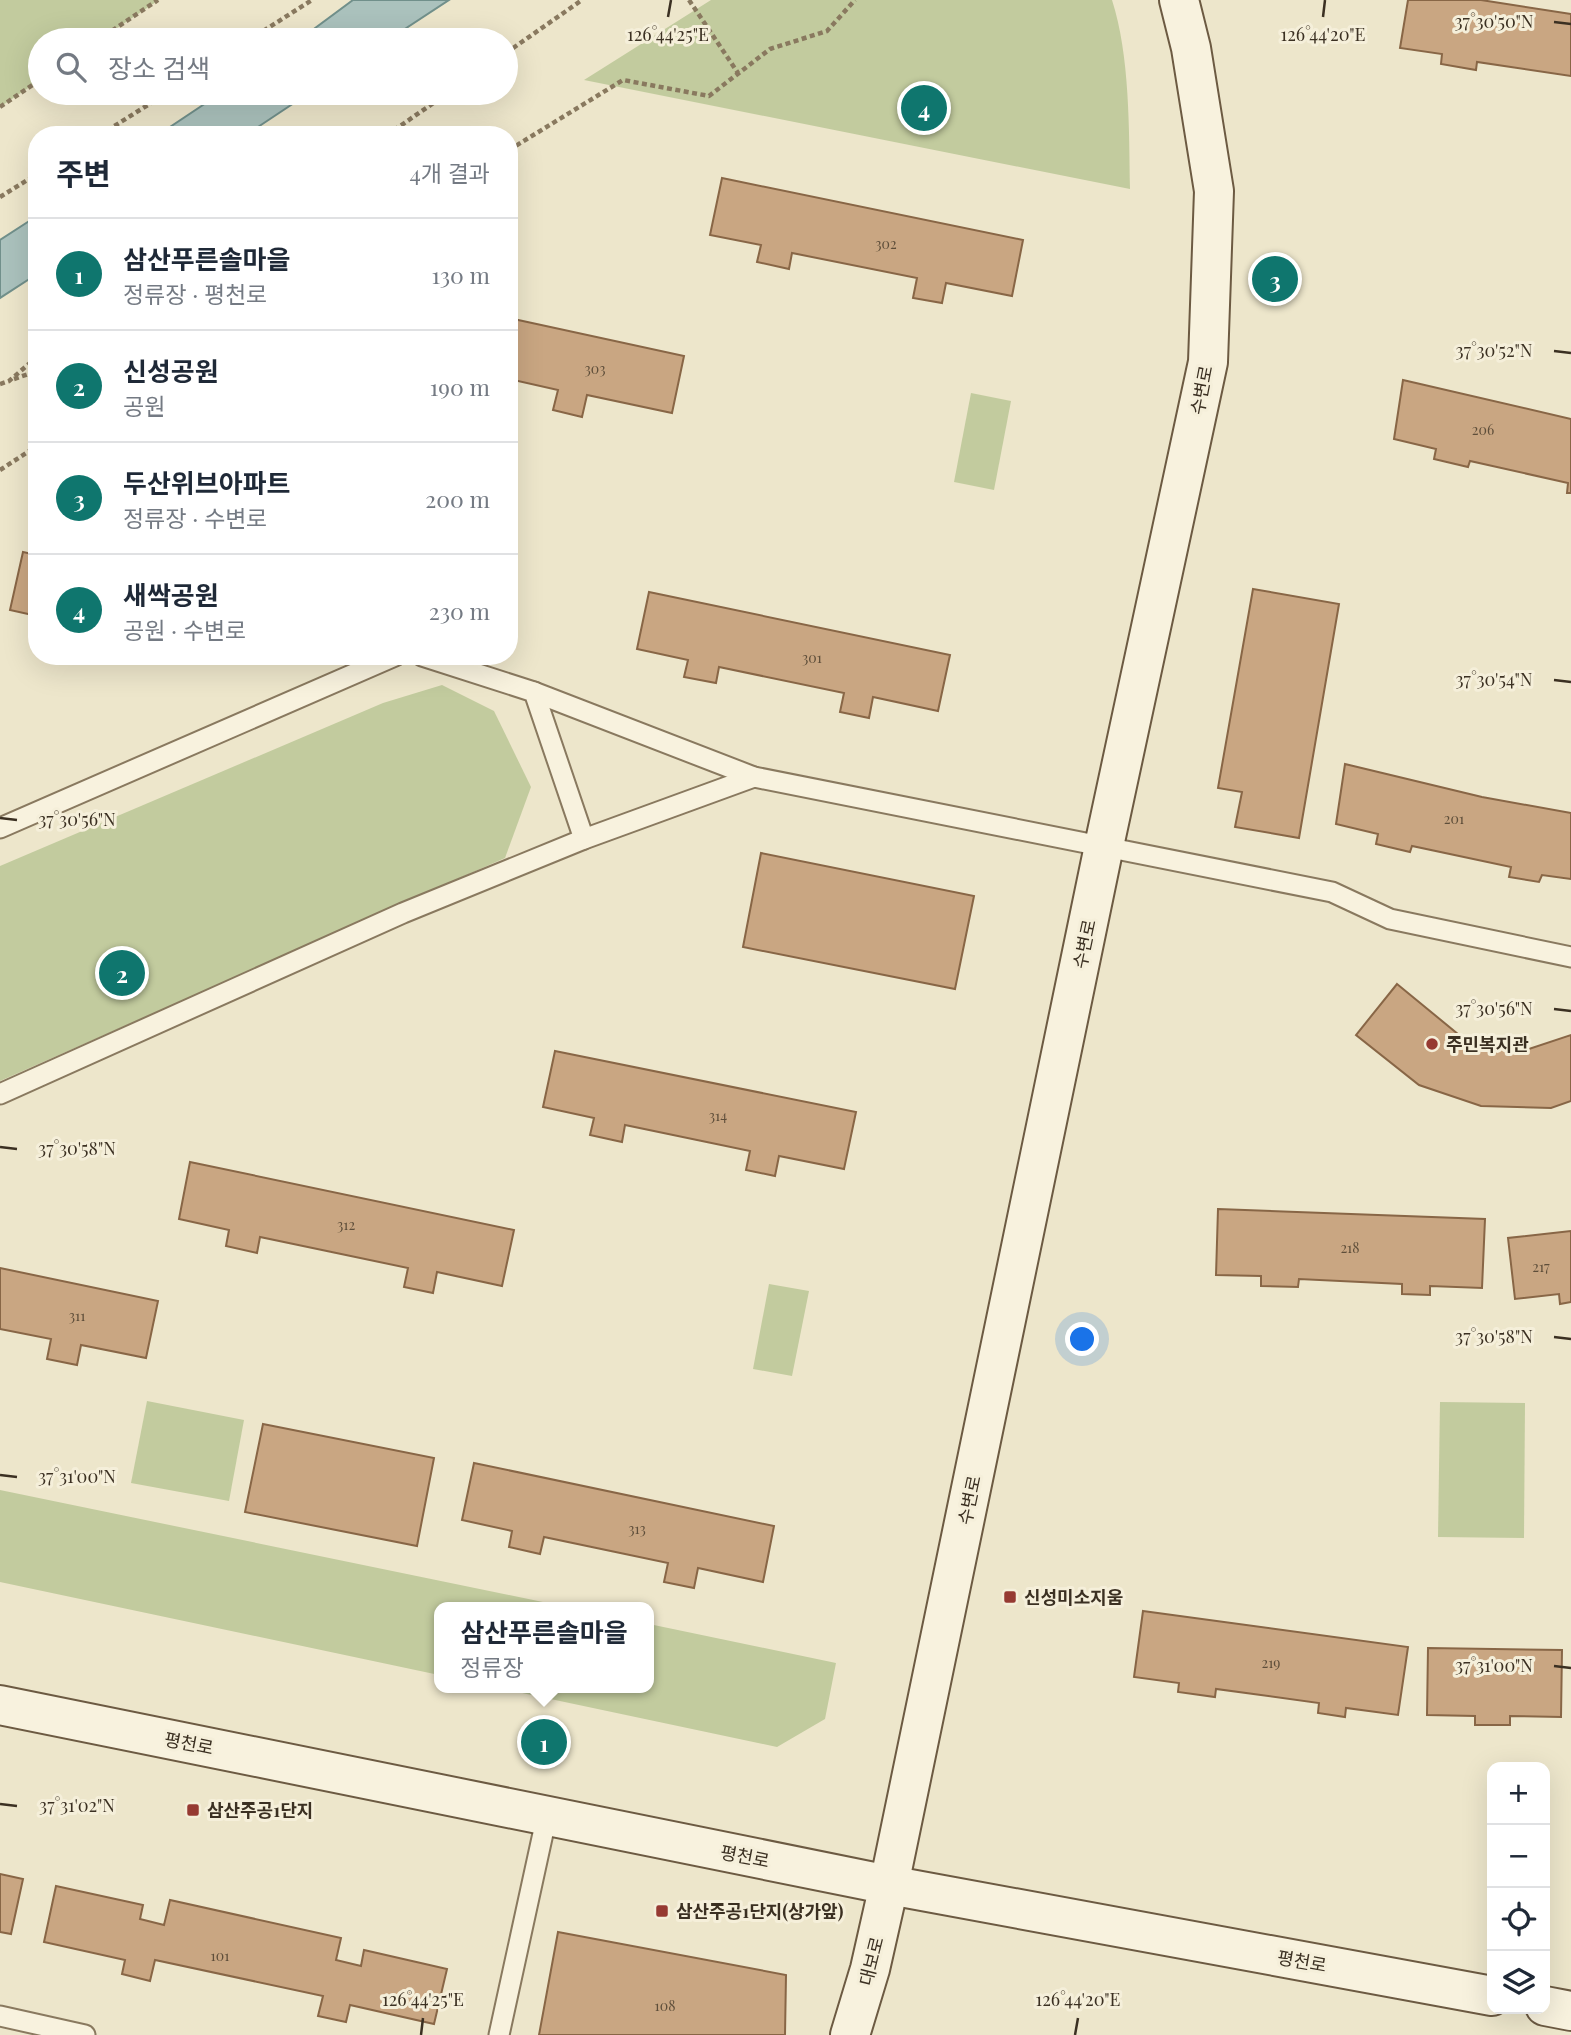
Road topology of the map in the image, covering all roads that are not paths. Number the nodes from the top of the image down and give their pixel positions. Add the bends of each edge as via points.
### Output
1 (1179, 0) edge
2 (375, 665) edge
3 (450, 665) edge
4 (534, 692) junction
5 (754, 777) junction
6 (0, 828) edge
7 (584, 839) junction
8 (1104, 846) junction
9 (1571, 957) edge
10 (0, 1094) edge
11 (0, 1705) edge
12 (547, 1815) junction
13 (889, 1885) junction
14 (1487, 1995) edge
15 (1550, 2007) edge
16 (1571, 2011) edge
17 (0, 2016) edge
18 (77, 2034) edge
19 (499, 2035) edge
20 (850, 2035) edge

1 - 8 main road, 수변로 via 1214,191 1208,362
2 - 6 lane
3 - 4 lane
4 - 5 lane
4 - 7 lane
5 - 7 lane
5 - 8 lane
7 - 10 lane via 403,912
8 - 9 lane via 1332,892 1390,919
8 - 13 main road, 수변로
11 - 12 main road, 평천로
12 - 13 main road, 평천로
12 - 19 lane
13 - 14 main road, 평천로
13 - 20 main road, 대보로
15 - 16 main road
17 - 18 lane

